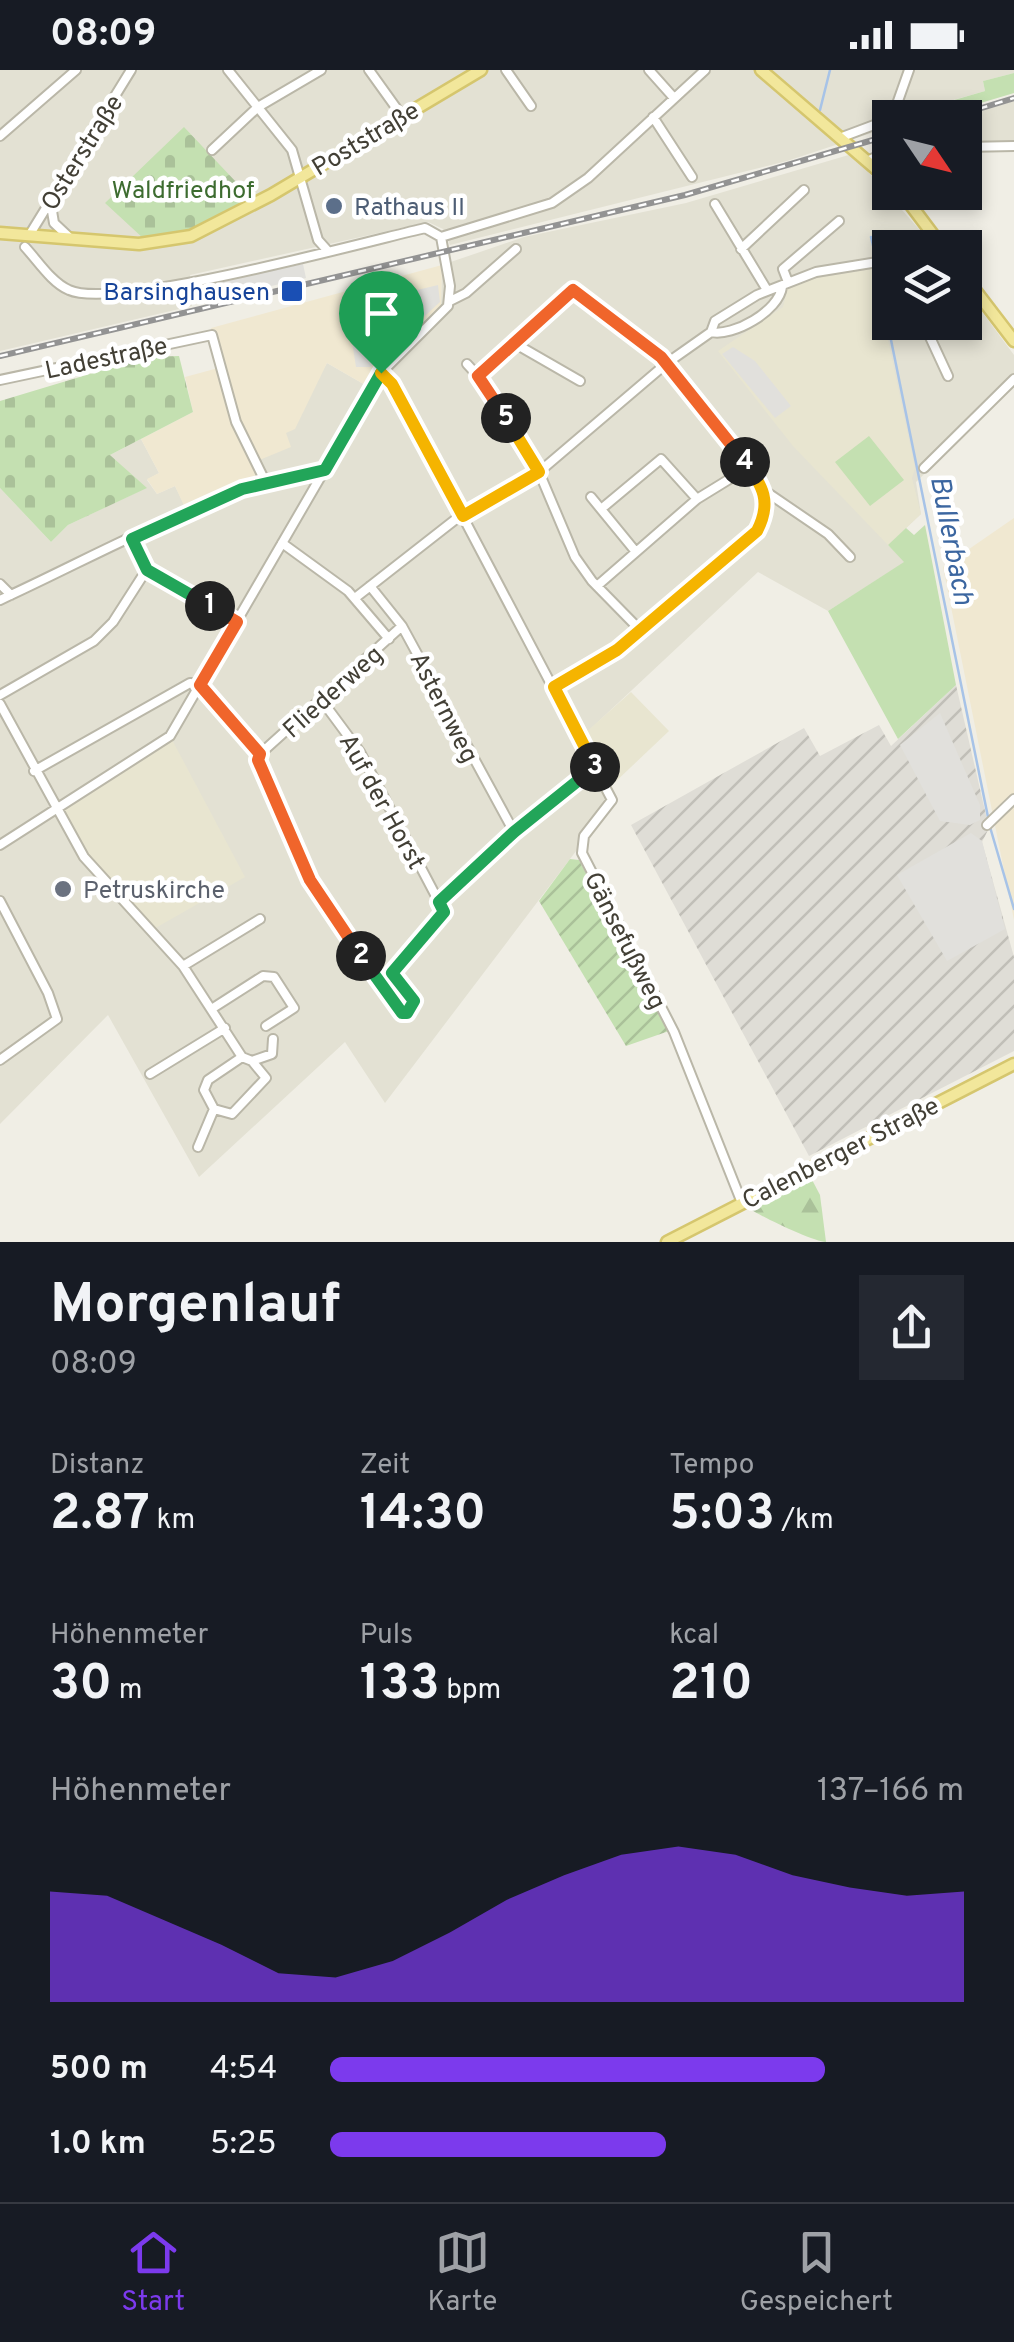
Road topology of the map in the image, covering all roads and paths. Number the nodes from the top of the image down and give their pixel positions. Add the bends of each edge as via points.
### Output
1 (76, 70) edge
2 (132, 70) edge
3 (228, 70) edge
4 (320, 70) edge
5 (369, 70) edge
6 (480, 70) edge
7 (506, 70) edge
8 (649, 70) edge
9 (705, 70) edge
10 (760, 70) edge
11 (909, 70) edge
12 (674, 98) junction
13 (898, 100) edge
14 (258, 106) junction
15 (531, 106) dead end
16 (402, 116) junction
17 (653, 117) junction
18 (872, 125) edge
19 (0, 136) edge
20 (842, 137) junction
21 (982, 146) edge
22 (1014, 146) edge
23 (212, 150) dead end
24 (872, 159) edge
25 (869, 160) junction
26 (872, 163) edge
27 (302, 176) junction
28 (692, 177) dead end
29 (804, 190) dead end
30 (50, 202) junction
31 (715, 204) dead end
32 (914, 210) edge
33 (839, 221) dead end
34 (929, 230) edge
35 (0, 233) edge
36 (30, 234) junction
37 (441, 236) junction
38 (70, 238) junction
39 (25, 248) dead end
40 (516, 249) dead end
41 (741, 249) junction
42 (329, 251) junction
43 (872, 263) edge
44 (785, 285) junction
45 (768, 290) junction
46 (982, 299) edge
47 (450, 301) junction
48 (711, 332) junction
49 (931, 340) edge
50 (1014, 341) edge
51 (514, 343) junction
52 (667, 363) junction
53 (467, 364) dead end
54 (381, 373) junction
55 (478, 376) junction
56 (948, 376) dead end
57 (1014, 378) edge
58 (0, 380) edge
59 (580, 381) dead end
60 (749, 468) junction
61 (924, 468) dead end
62 (325, 470) junction
63 (539, 472) junction
64 (305, 473) junction
65 (265, 481) junction
66 (318, 481) junction
67 (765, 491) junction
68 (591, 496) dead end
69 (697, 499) junction
70 (602, 509) junction
71 (463, 516) junction
72 (132, 539) junction
73 (282, 542) junction
74 (636, 552) junction
75 (850, 557) dead end
76 (147, 570) junction
77 (0, 584) edge
78 (370, 586) junction
79 (597, 586) junction
80 (11, 596) junction
81 (355, 598) junction
82 (0, 600) edge
83 (237, 622) junction
84 (402, 626) junction
85 (641, 631) junction
86 (388, 639) junction
87 (200, 685) junction
88 (554, 687) junction
89 (0, 694) edge
90 (322, 702) junction
91 (0, 704) edge
92 (260, 754) junction
93 (596, 768) junction
94 (34, 771) junction
95 (1014, 800) edge
96 (56, 809) junction
97 (987, 825) dead end
98 (514, 832) junction
99 (0, 845) edge
100 (0, 902) edge
101 (439, 902) junction
102 (260, 920) dead end
103 (184, 966) junction
104 (392, 973) junction
105 (380, 983) junction
106 (213, 1008) junction
107 (266, 1026) dead end
108 (225, 1028) junction
109 (273, 1039) dead end
110 (1, 1058) edge
111 (247, 1059) junction
112 (1014, 1064) edge
113 (150, 1074) dead end
114 (214, 1109) junction
115 (198, 1147) dead end
116 (738, 1194) junction
117 (667, 1242) edge

1 - 19 street
2 - 30 street, Osterstraße
3 - 14 street
4 - 14 street
5 - 16 street
6 - 16 main road, Poststraße
7 - 15 street
8 - 12 street
9 - 12 street
10 - 20 main road
11 - 13 street
12 - 17 street
14 - 23 street
14 - 27 street via 292,150
16 - 27 main road, Poststraße
17 - 28 street
17 - 37 street via 552,203
18 - 20 street
20 - 25 main road
21 - 22 street
24 - 25 street
25 - 26 main road
27 - 38 main road, Poststraße via 191,236 139,244
27 - 42 street via 318,240
29 - 41 street
30 - 36 street, Osterstraße
30 - 38 street via 54,223
31 - 41 street
32 - 34 main road
33 - 44 street via 783,270
35 - 36 main road, Poststraße
36 - 38 main road, Poststraße
37 - 42 street via 425,228
37 - 47 street
39 - 42 street via 66,289 78,292 180,284
40 - 47 street
41 - 45 street
43 - 44 street
44 - 45 street
44 - 48 street via 774,305 722,334
45 - 48 street via 715,321
46 - 50 main road
47 - 54 street
48 - 52 street
49 - 56 street
51 - 52 street via 571,289
51 - 55 street
51 - 59 street
52 - 60 street
52 - 63 street
53 - 55 street
54 - 62 street
54 - 71 street, Gänsefußweg
55 - 63 street
57 - 61 street
58 - 65 street, Ladestraße via 212,334 236,422
60 - 67 street
60 - 69 street
62 - 64 street
62 - 66 street
63 - 71 street
63 - 79 street via 575,557
64 - 65 street
64 - 66 street
65 - 72 street
66 - 73 street
67 - 75 street
67 - 85 street via 763,519 748,541
68 - 70 street
69 - 70 street via 661,459
69 - 74 street
70 - 74 street
71 - 78 street
71 - 88 street, Gänsefußweg
72 - 76 street
72 - 80 street
73 - 81 street
73 - 83 street
74 - 79 street
76 - 83 street
76 - 89 street via 94,641
77 - 80 street
78 - 81 street
78 - 84 street, Asternweg
79 - 85 street
80 - 82 street
81 - 86 street
83 - 87 street
84 - 86 street, Fliederweg
84 - 98 street, Asternweg
85 - 88 street
86 - 90 street, Fliederweg
87 - 92 street
87 - 94 street via 190,684
87 - 96 street via 170,736
88 - 93 street, Gänsefußweg
90 - 92 street, Fliederweg
90 - 101 street, Auf der Horst via 360,752
91 - 94 street
92 - 105 street via 310,880
93 - 98 street
93 - 116 street, Gänsefußweg via 612,800 584,836 582,853 674,1032
94 - 96 street
95 - 97 street
96 - 99 street
96 - 103 street via 107,886
98 - 101 street
100 - 110 street via 57,1019
101 - 104 street via 444,912
102 - 103 street
103 - 106 street
104 - 105 street
104 - 105 street via 414,1001 407,1013
106 - 107 street via 263,976 274,978 294,1008
106 - 108 street
108 - 111 street
108 - 113 street
109 - 111 street via 272,1054
111 - 114 street via 208,1080 204,1090
111 - 114 street via 266,1078 232,1114
112 - 116 main road, Calenberger Straße
114 - 115 street
116 - 117 main road, Calenberger Straße

